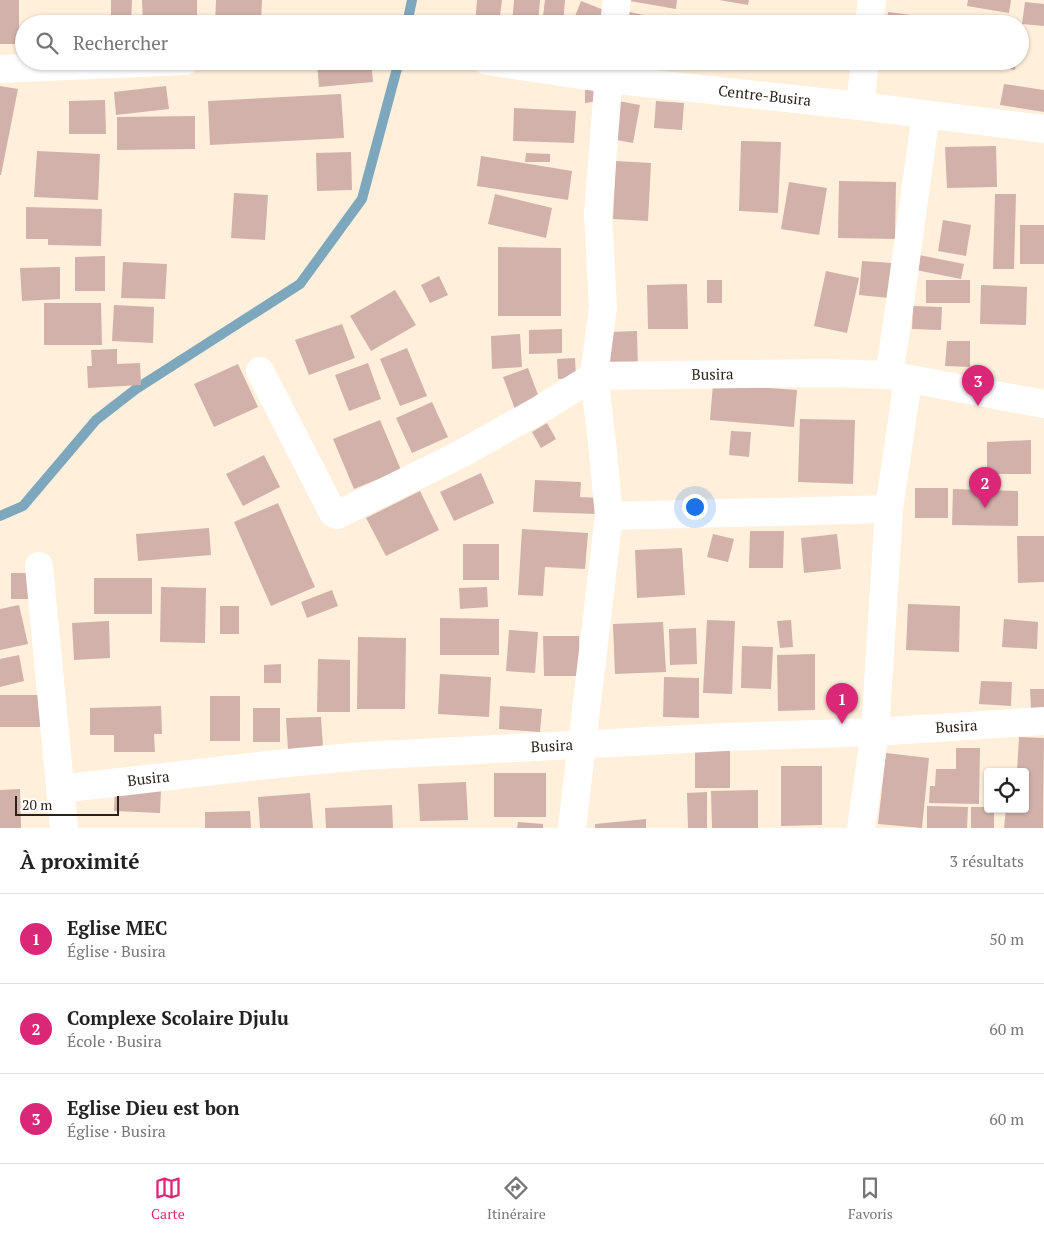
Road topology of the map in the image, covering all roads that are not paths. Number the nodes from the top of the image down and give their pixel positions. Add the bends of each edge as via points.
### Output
1 (617, 0) edge
2 (872, 0) edge
3 (615, 15) edge
4 (870, 15) edge
5 (15, 68) edge
6 (0, 69) edge
7 (609, 70) edge
8 (864, 70) edge
9 (860, 106) junction
10 (926, 115) junction
11 (1044, 129) edge
12 (260, 371) dead end
13 (594, 376) junction
14 (899, 378) junction
15 (1044, 404) edge
16 (889, 509) junction
17 (609, 516) junction
18 (39, 566) dead end
19 (1044, 721) edge
20 (876, 732) junction
21 (582, 746) junction
22 (60, 789) junction
23 (64, 828) edge
24 (572, 828) edge
25 (861, 828) edge

1 - 3 street
2 - 4 street
5 - 6 street
7 - 9 street, Centre-Busira
7 - 13 street via 598,214 603,307
8 - 9 street
9 - 10 street, Centre-Busira
10 - 11 street, Centre-Busira
10 - 14 street via 902,299
12 - 13 street via 333,513 337,515 459,455
13 - 14 street, Busira via 828,372
13 - 17 street
14 - 15 street, Busira
14 - 16 street
16 - 17 street
16 - 20 street
17 - 21 street
18 - 22 street
19 - 20 street, Busira
20 - 21 street, Busira
20 - 25 street
21 - 22 street, Busira via 267,764
21 - 24 street
22 - 23 street

